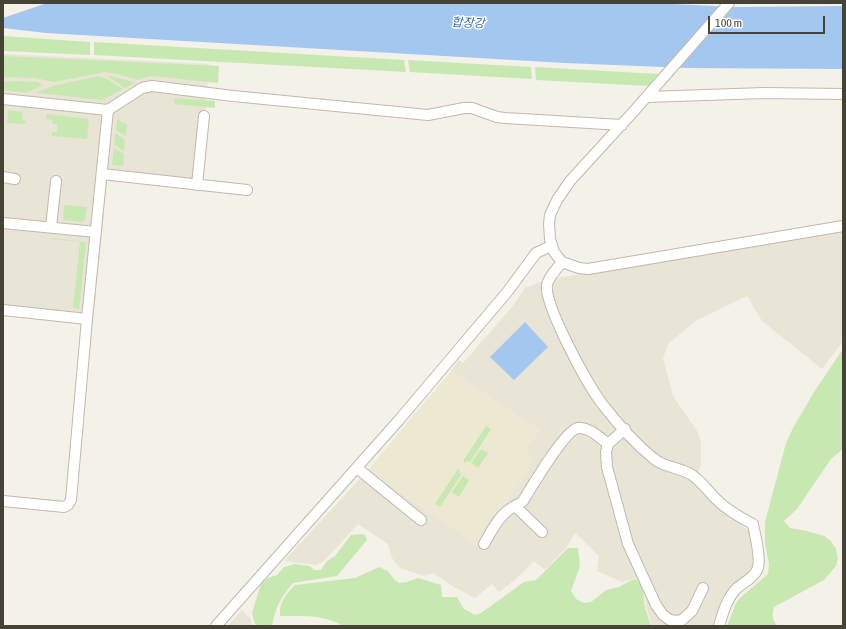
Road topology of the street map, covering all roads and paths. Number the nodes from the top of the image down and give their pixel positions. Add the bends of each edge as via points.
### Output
1 (729, 3) edge
2 (843, 94) edge
3 (647, 97) junction
4 (3, 99) edge
5 (108, 110) junction
6 (204, 116) dead end
7 (622, 125) junction
8 (102, 174) junction
9 (3, 177) edge
10 (15, 179) dead end
11 (56, 181) dead end
12 (197, 185) junction
13 (247, 190) dead end
14 (3, 222) edge
15 (843, 226) edge
16 (51, 227) junction
17 (96, 232) junction
18 (551, 246) junction
19 (562, 262) junction
20 (3, 310) edge
21 (87, 319) junction
22 (625, 429) junction
23 (608, 444) junction
24 (357, 468) junction
25 (3, 501) edge
26 (516, 506) junction
27 (421, 520) dead end
28 (542, 532) dead end
29 (484, 544) dead end
30 (704, 588) dead end
31 (216, 626) edge
32 (719, 626) edge

1 - 3 street
2 - 3 street via 764,93
3 - 7 street
4 - 5 street
5 - 7 street via 142,88 152,86 428,115 472,108 505,118
5 - 8 street
6 - 12 street
7 - 18 street via 570,181 557,200 550,215
8 - 12 street
8 - 17 street
9 - 10 street
11 - 16 street
12 - 13 street
14 - 16 street
15 - 19 street via 588,269
16 - 17 street
17 - 21 street
18 - 19 street
18 - 24 street via 536,253 492,312
19 - 22 street via 549,279 547,286 555,316 574,357 599,400
20 - 21 street
21 - 25 street via 71,500 64,507
22 - 23 street
22 - 32 street via 654,459 691,475 727,509 753,524 758,552 757,571 729,598
23 - 26 street via 586,429 575,429 549,460 523,501
23 - 30 street via 607,467 628,544 662,615 670,620 682,620 692,611
24 - 27 street
24 - 31 street
26 - 28 street
26 - 29 street via 510,508 499,520

